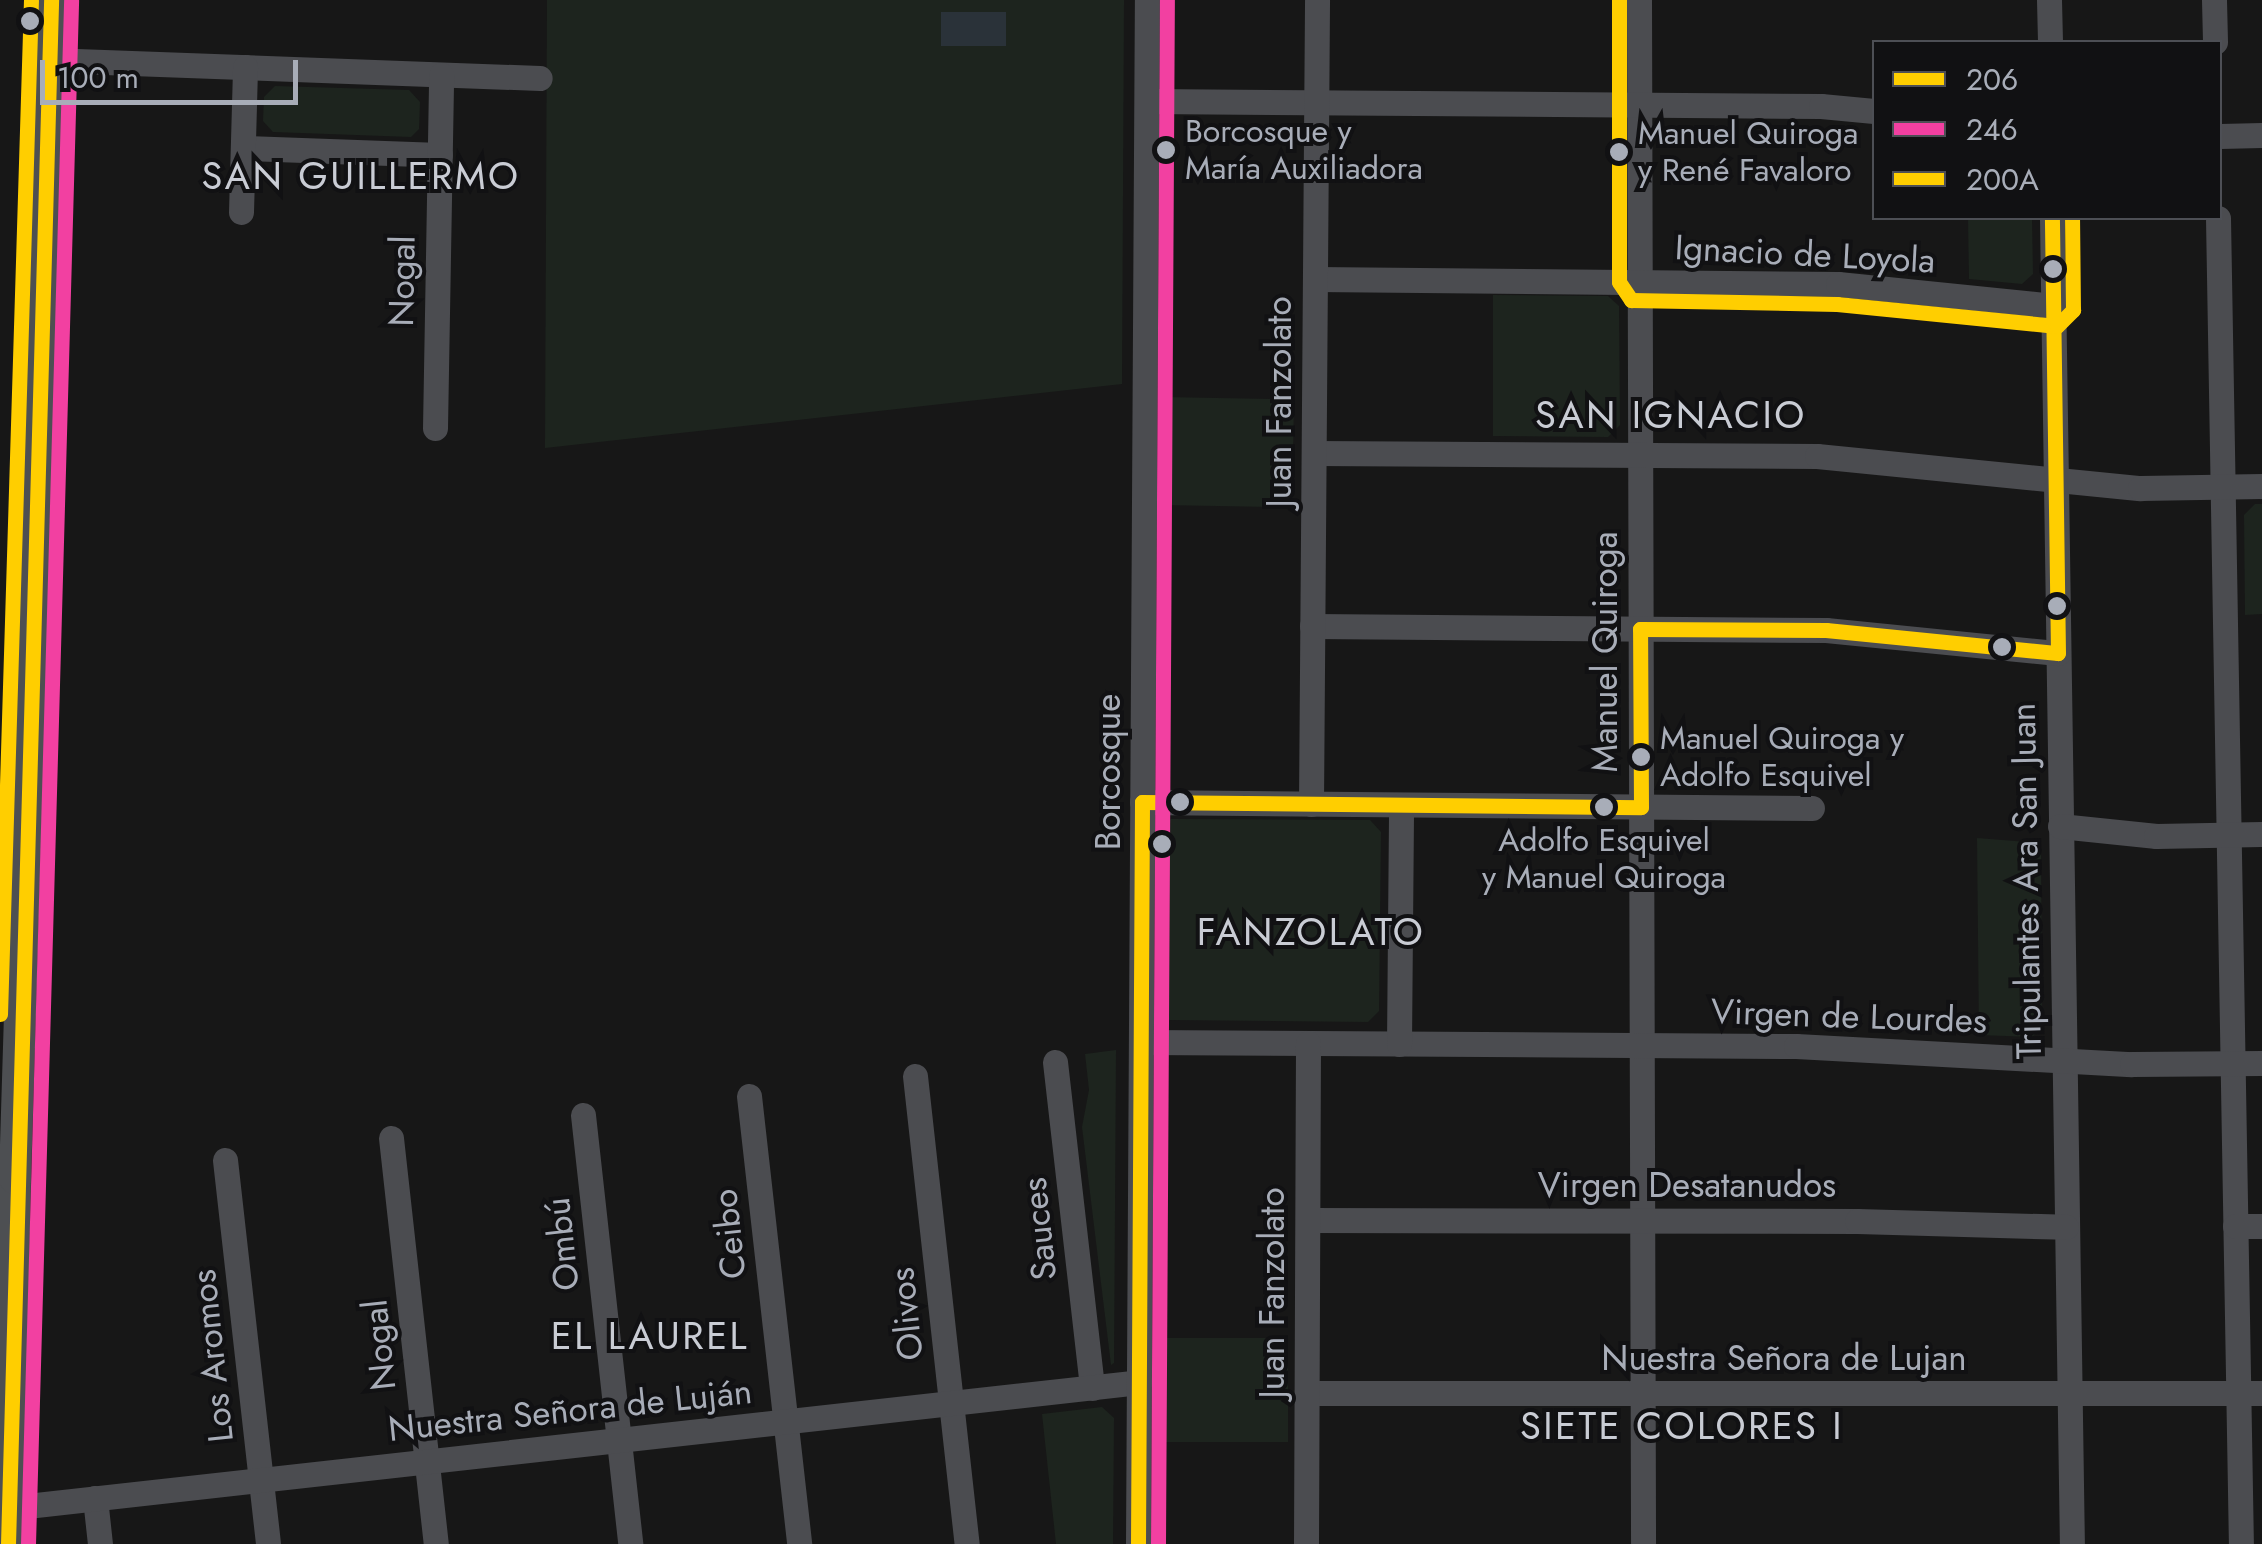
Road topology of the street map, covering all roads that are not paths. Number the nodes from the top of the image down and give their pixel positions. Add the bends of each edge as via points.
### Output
1 (51, 0) edge
2 (1147, 0) edge
3 (1317, 0) edge
4 (1639, 0) edge
5 (2049, 0) edge
6 (2214, 0) edge
7 (2050, 40) edge
8 (2215, 40) edge
9 (49, 60) junction
10 (246, 68) junction
11 (441, 75) junction
12 (540, 78) dead end
13 (1147, 101) junction
14 (1316, 102) junction
15 (1639, 105) junction
16 (1872, 112) edge
17 (2262, 135) edge
18 (2222, 136) edge
19 (243, 148) junction
20 (440, 155) junction
21 (241, 212) dead end
22 (2052, 220) edge
23 (2218, 220) edge
24 (1315, 280) junction
25 (1639, 282) junction
26 (2053, 306) junction
27 (435, 428) dead end
28 (1314, 453) junction
29 (1640, 455) junction
30 (2056, 480) junction
31 (2262, 486) edge
32 (2223, 487) junction
33 (1312, 626) junction
34 (1640, 628) junction
35 (2058, 653) junction
36 (1142, 802) junction
37 (1311, 804) junction
38 (1401, 805) junction
39 (1641, 806) junction
40 (1812, 808) dead end
41 (2060, 826) junction
42 (2228, 834) junction
43 (2262, 834) edge
44 (1141, 1042) junction
45 (1308, 1043) junction
46 (1399, 1044) junction
47 (1642, 1046) junction
48 (2064, 1060) junction
49 (1055, 1062) dead end
50 (2232, 1063) junction
51 (2262, 1063) edge
52 (915, 1076) dead end
53 (749, 1096) dead end
54 (583, 1115) dead end
55 (391, 1138) dead end
56 (225, 1160) dead end
57 (1308, 1220) junction
58 (1642, 1220) junction
59 (2235, 1226) junction
60 (2262, 1226) edge
61 (2066, 1227) junction
62 (1139, 1382) junction
63 (1092, 1388) junction
64 (1643, 1392) junction
65 (2250, 1393) edge
66 (1307, 1394) junction
67 (2069, 1394) junction
68 (951, 1403) junction
69 (785, 1422) junction
70 (618, 1440) junction
71 (427, 1461) junction
72 (261, 1480) junction
73 (95, 1498) junction
74 (9, 1508) junction
75 (8, 1544) edge
76 (100, 1544) edge
77 (268, 1544) edge
78 (436, 1544) edge
79 (630, 1544) edge
80 (798, 1544) edge
81 (967, 1544) edge
82 (1138, 1544) edge
83 (1306, 1544) edge
84 (1643, 1544) edge
85 (2072, 1544) edge
86 (2240, 1544) edge

1 - 9 main road
2 - 13 street, Borcosque
3 - 14 street, Juan Fanzolato
4 - 15 street, Manuel Quiroga
5 - 7 street
6 - 8 street
9 - 10 street
9 - 74 main road
10 - 11 street
10 - 19 street
11 - 12 street
11 - 20 street, Nogal
13 - 14 street
13 - 36 street, Borcosque
14 - 15 street
14 - 24 street, Juan Fanzolato
15 - 16 street
15 - 25 street, Manuel Quiroga
17 - 18 street
19 - 20 street
19 - 21 street
20 - 27 street, Nogal
22 - 26 street, Tripulantes Ara San Juan
23 - 32 street
24 - 25 street, Ignacio de Loyola
24 - 28 street, Juan Fanzolato
25 - 26 street, Ignacio de Loyola via 1838,284
25 - 29 street, Manuel Quiroga
26 - 30 street, Tripulantes Ara San Juan
28 - 29 street
28 - 33 street, Juan Fanzolato
29 - 30 street via 1817,456
29 - 34 street, Manuel Quiroga
30 - 32 street
30 - 35 street, Tripulantes Ara San Juan
31 - 32 street
32 - 42 street
33 - 34 street
33 - 37 street, Juan Fanzolato
34 - 35 street via 1826,630
34 - 39 street, Manuel Quiroga
35 - 41 street, Tripulantes Ara San Juan
36 - 37 street
36 - 44 street, Borcosque
37 - 38 street
38 - 39 street
38 - 46 street
39 - 40 street
39 - 47 street, Manuel Quiroga
41 - 42 street via 2156,836
41 - 48 street, Tripulantes Ara San Juan
42 - 43 street
42 - 50 street
44 - 45 street, Virgen de Lourdes
44 - 62 street, Borcosque
45 - 46 street, Virgen de Lourdes
45 - 57 street, Juan Fanzolato
46 - 47 street, Virgen de Lourdes
47 - 48 street, Virgen de Lourdes via 1796,1046
47 - 58 street, Manuel Quiroga
48 - 50 street, Virgen de Lourdes
48 - 61 street, Tripulantes Ara San Juan
49 - 63 street, Sauces
50 - 51 street, Virgen de Lourdes
50 - 59 street
52 - 68 street, Olivos
53 - 69 street, Ceibo
54 - 70 street, Ombú
55 - 71 street, Nogal
56 - 72 street, Los Aromos
57 - 58 street, Virgen Desatanudos
57 - 66 street, Juan Fanzolato
58 - 61 street, Virgen Desatanudos
58 - 64 street, Manuel Quiroga
59 - 60 street
59 - 65 street
61 - 67 street, Tripulantes Ara San Juan
62 - 63 street, Nuestra Señora de Luján
62 - 82 street, Borcosque
63 - 68 street, Nuestra Señora de Luján
64 - 66 street, Nuestra Señora de Lujan
64 - 67 street, Nuestra Señora de Lujan
64 - 84 street, Manuel Quiroga
65 - 67 street, Nuestra Señora de Lujan
65 - 86 street
66 - 83 street, Juan Fanzolato
67 - 85 street, Tripulantes Ara San Juan
68 - 69 street, Nuestra Señora de Luján
68 - 81 street, Olivos
69 - 70 street, Nuestra Señora de Luján
69 - 80 street, Ceibo
70 - 71 street, Nuestra Señora de Luján
70 - 79 street, Ombú
71 - 72 street, Nuestra Señora de Luján
71 - 78 street, Nogal
72 - 73 street, Nuestra Señora de Luján
72 - 77 street, Los Aromos
73 - 74 street, Nuestra Señora de Luján
73 - 76 street
74 - 75 main road

